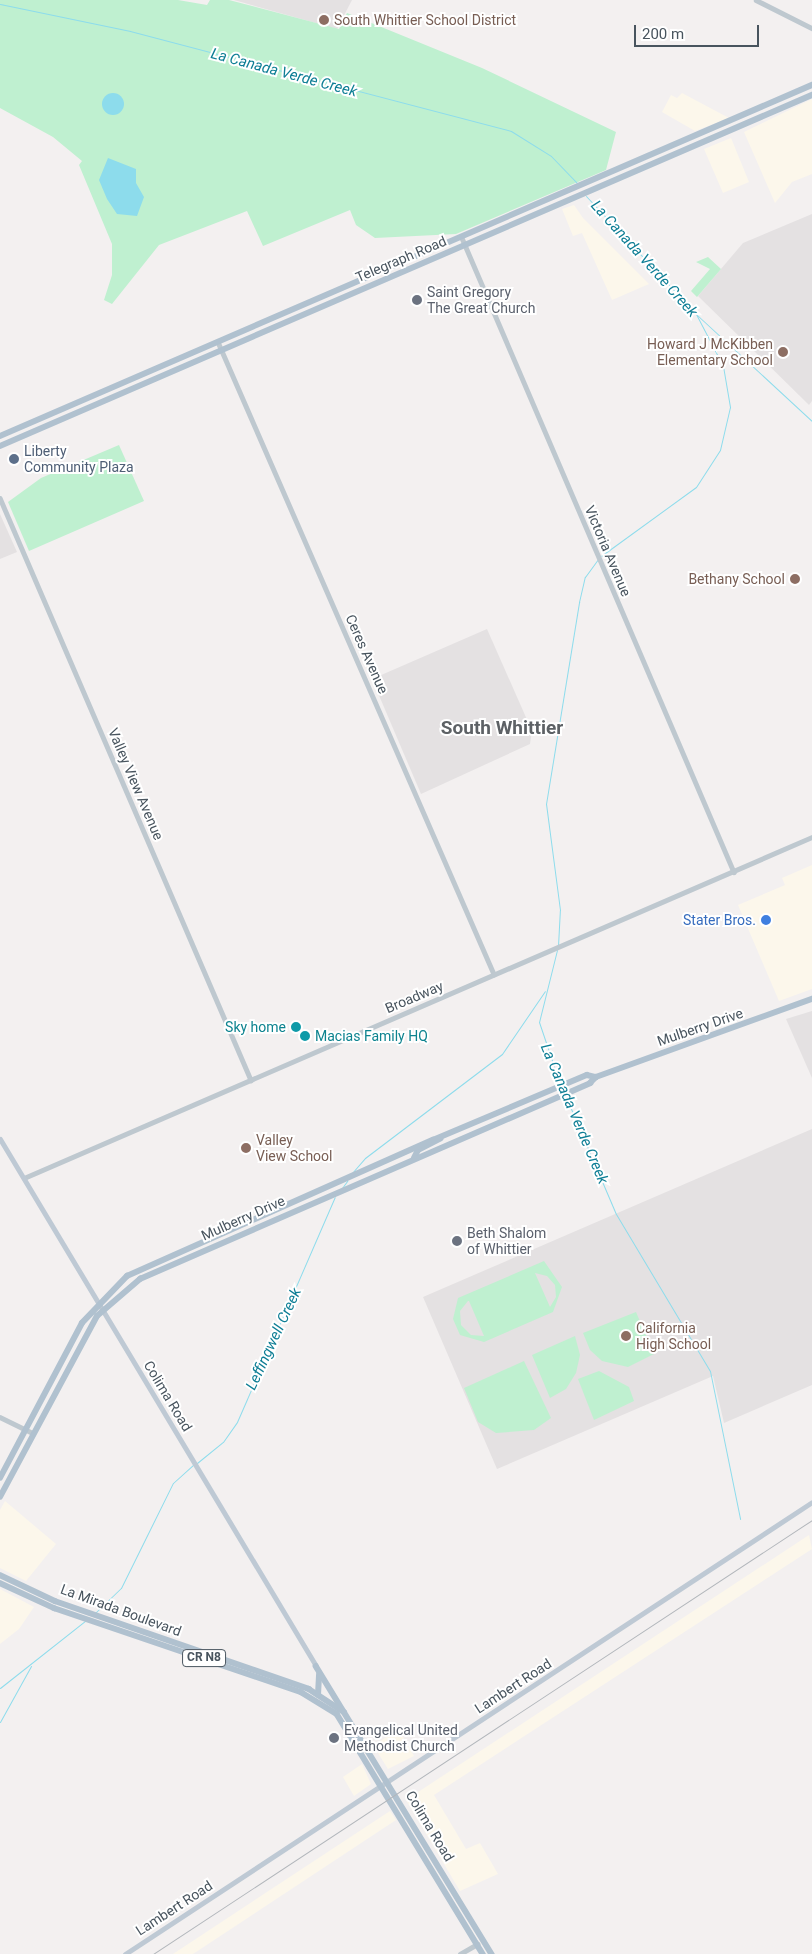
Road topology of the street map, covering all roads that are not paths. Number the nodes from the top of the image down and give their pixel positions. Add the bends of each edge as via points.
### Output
1 (756, 0) edge
2 (812, 28) edge
3 (812, 85) edge
4 (812, 95) edge
5 (462, 238) junction
6 (465, 245) junction
7 (218, 342) junction
8 (221, 350) junction
9 (0, 436) edge
10 (0, 446) edge
11 (0, 498) edge
12 (812, 837) edge
13 (734, 872) junction
14 (494, 974) junction
15 (812, 999) edge
16 (596, 1077) junction
17 (251, 1080) junction
18 (445, 1134) junction
19 (0, 1139) edge
20 (414, 1158) junction
21 (24, 1178) junction
22 (99, 1302) junction
23 (103, 1310) junction
24 (0, 1417) edge
25 (25, 1430) junction
26 (33, 1433) junction
27 (0, 1478) edge
28 (0, 1497) edge
29 (812, 1502) edge
30 (0, 1575) edge
31 (0, 1583) edge
32 (316, 1666) junction
33 (318, 1697) junction
34 (344, 1712) junction
35 (337, 1714) joint
36 (389, 1781) junction
37 (381, 1786) junction
38 (432, 1860) junction
39 (471, 1919) junction
40 (465, 1923) junction
41 (477, 1944) junction
42 (126, 1954) edge
43 (460, 1954) edge
44 (483, 1954) edge
45 (492, 1954) edge

1 - 2 street
3 - 5 main road, Telegraph Road
4 - 6 main road, Telegraph Road
5 - 6 street, Victoria Avenue
5 - 7 main road, Telegraph Road
6 - 8 main road, Telegraph Road
6 - 13 street, Victoria Avenue
7 - 8 street, Ceres Avenue
7 - 9 main road, Telegraph Road
8 - 10 main road, Telegraph Road
8 - 14 street, Ceres Avenue
11 - 17 street, Valley View Avenue
12 - 13 street, Broadway
13 - 14 street, Broadway
14 - 17 street, Broadway
15 - 16 main road, Mulberry Drive
16 - 18 main road, Mulberry Drive via 587,1075
16 - 20 main road, Mulberry Drive via 565,1094
17 - 21 street, Broadway
18 - 20 main road via 418,1150
18 - 22 main road, Mulberry Drive via 150,1263
19 - 21 main road, Colima Road
20 - 23 main road, Mulberry Drive via 161,1267
21 - 22 main road, Colima Road
22 - 23 main road, Colima Road
22 - 25 main road, Mulberry Drive via 82,1324
23 - 26 main road, Mulberry Drive via 77,1349
23 - 32 main road, Colima Road
24 - 25 street
25 - 26 street
25 - 27 main road, Mulberry Drive
26 - 28 main road, Mulberry Drive
29 - 36 main road, Lambert Road
30 - 33 main road, La Mirada Boulevard / CR N8 via 93,1614
31 - 33 main road, La Mirada Boulevard / CR N8 via 87,1619
32 - 33 main road via 322,1682
32 - 34 main road, Colima Road
33 - 34 main road, La Mirada Boulevard / CR N8
33 - 35 main road, La Mirada Boulevard / CR N8
34 - 36 main road, Colima Road / CR N8
35 - 37 main road, Colima Road / CR N8
36 - 37 main road, Lambert Road
36 - 38 main road, Colima Road / CR N8
37 - 38 main road, Colima Road / CR N8
37 - 42 main road, Lambert Road
38 - 39 main road, Colima Road
38 - 40 main road, Colima Road / CR N8
39 - 40 main road
39 - 45 main road, Colima Road
40 - 41 main road, Colima Road / CR N8
41 - 43 street
41 - 44 main road, Colima Road / CR N8

